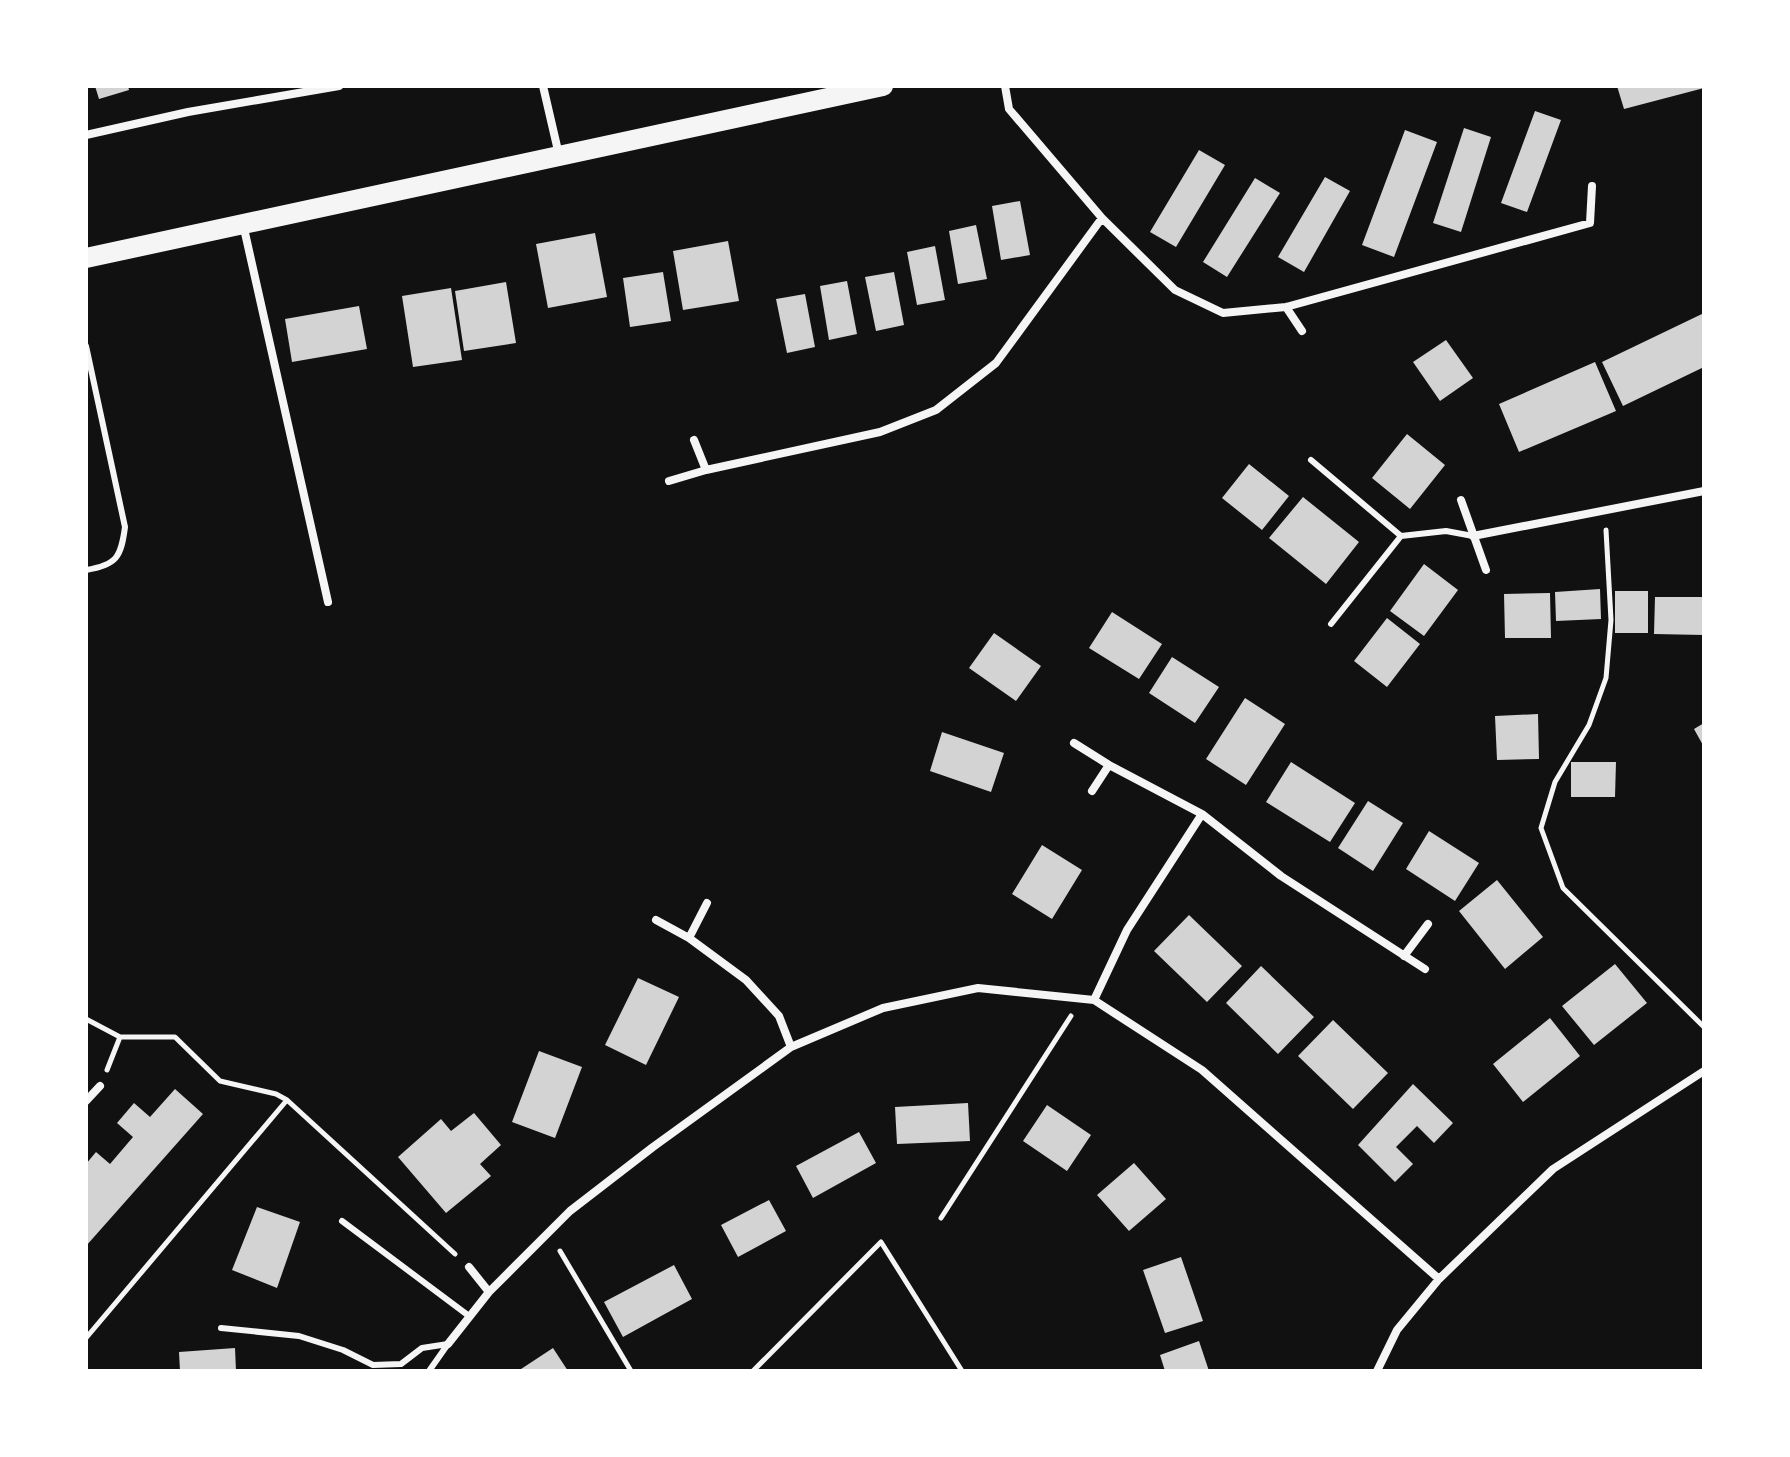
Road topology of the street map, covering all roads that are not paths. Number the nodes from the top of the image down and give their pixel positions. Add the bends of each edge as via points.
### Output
1 (339, 86) edge
2 (543, 86) edge
3 (883, 86) edge
4 (1005, 86) edge
5 (86, 135) edge
6 (559, 156) junction
7 (1592, 186) dead end
8 (1102, 218) junction
9 (243, 224) junction
10 (86, 258) edge
11 (1286, 307) junction
12 (1302, 331) dead end
13 (86, 346) edge
14 (694, 440) dead end
15 (1311, 460) dead end
16 (706, 470) junction
17 (669, 481) dead end
18 (1704, 491) edge
19 (1461, 500) dead end
20 (1401, 536) junction
21 (1473, 536) junction
22 (86, 570) edge
23 (1486, 570) dead end
24 (328, 602) dead end
25 (1331, 624) dead end
26 (1074, 743) dead end
27 (1109, 765) junction
28 (1092, 791) dead end
29 (1202, 814) junction
30 (707, 903) dead end
31 (656, 920) dead end
32 (1428, 924) dead end
33 (689, 938) junction
34 (1404, 956) junction
35 (1425, 969) dead end
36 (1094, 1000) junction
37 (791, 1047) junction
38 (1704, 1071) edge
39 (100, 1086) road end
40 (86, 1101) edge
41 (342, 1221) dead end
42 (469, 1267) road end
43 (1439, 1279) junction
44 (489, 1292) junction
45 (469, 1316) junction
46 (221, 1328) dead end
47 (448, 1344) junction
48 (429, 1371) edge
49 (1377, 1371) edge

1 - 5 street
2 - 6 street
3 - 6 main road
4 - 8 street via 1009,109
6 - 9 main road
7 - 11 street via 1590,223
8 - 11 street via 1175,290 1223,313
8 - 16 street via 996,363 936,410 880,432
9 - 10 main road
9 - 24 street
11 - 12 street
13 - 22 lane via 125,527 122,552 107,566
14 - 16 street
15 - 20 lane
16 - 17 street
18 - 21 street
19 - 21 street
20 - 21 lane via 1446,531
20 - 25 lane
21 - 23 street
26 - 27 street
27 - 28 street
27 - 29 street
29 - 34 street via 1281,876
29 - 36 street via 1127,930
30 - 33 street
31 - 33 street
32 - 34 street
33 - 37 street via 746,980 779,1016
34 - 35 street
36 - 37 street via 978,988 883,1008
36 - 43 street via 1202,1070
37 - 44 street via 570,1211
38 - 43 street via 1553,1169
39 - 40 street
41 - 45 lane
42 - 44 street
43 - 49 street via 1397,1330
44 - 45 street
45 - 47 street
46 - 47 lane via 299,1336 373,1365 401,1364 422,1348
47 - 48 lane

